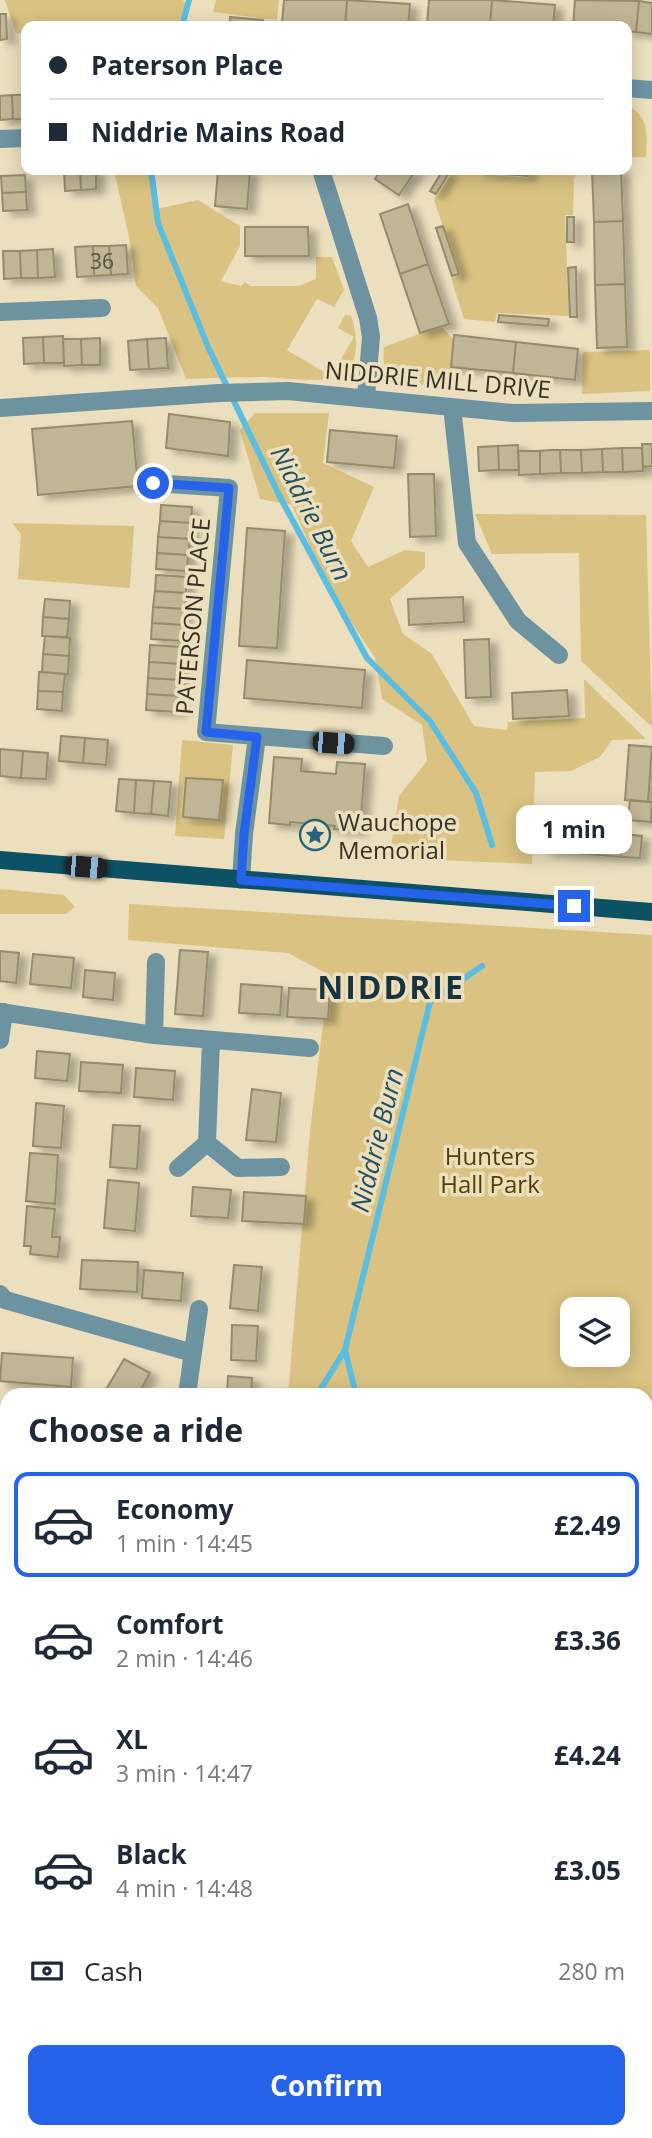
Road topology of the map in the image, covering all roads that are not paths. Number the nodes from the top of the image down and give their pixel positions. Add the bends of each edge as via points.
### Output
1 (632, 88) edge
2 (652, 90) edge
3 (21, 138) edge
4 (0, 139) edge
5 (323, 175) edge
6 (102, 308) dead end
7 (0, 312) edge
8 (366, 397) junction
9 (452, 407) junction
10 (0, 408) edge
11 (652, 411) edge
12 (153, 483) dead end
13 (559, 655) dead end
14 (257, 737) junction
15 (384, 746) dead end
16 (0, 859) edge
17 (241, 880) junction
18 (652, 912) edge
19 (156, 962) dead end
20 (2, 1012) edge
21 (154, 1035) junction
22 (0, 1040) edge
23 (211, 1040) junction
24 (310, 1048) dead end
25 (207, 1143) junction
26 (281, 1167) dead end
27 (178, 1168) dead end
28 (0, 1294) edge
29 (198, 1309) dead end
30 (193, 1353) junction
31 (188, 1388) edge

1 - 2 street
3 - 4 street
5 - 8 street via 368,318
6 - 7 street
8 - 9 street, NIDDRIE MILL DRIVE
8 - 10 street, NIDDRIE MILL DRIVE via 242,392
9 - 11 street, NIDDRIE MILL DRIVE via 513,413
9 - 13 street via 467,543 519,621
12 - 14 street, PATERSON PLACE via 229,488 206,732
14 - 15 street, PATERSON PLACE
14 - 17 street
16 - 17 main road
17 - 18 main road
19 - 21 street
20 - 21 street
20 - 22 street
21 - 23 street
23 - 24 street
23 - 25 street
25 - 26 street via 238,1167
25 - 27 street
28 - 30 street via 5,1300
29 - 30 street
30 - 31 street

